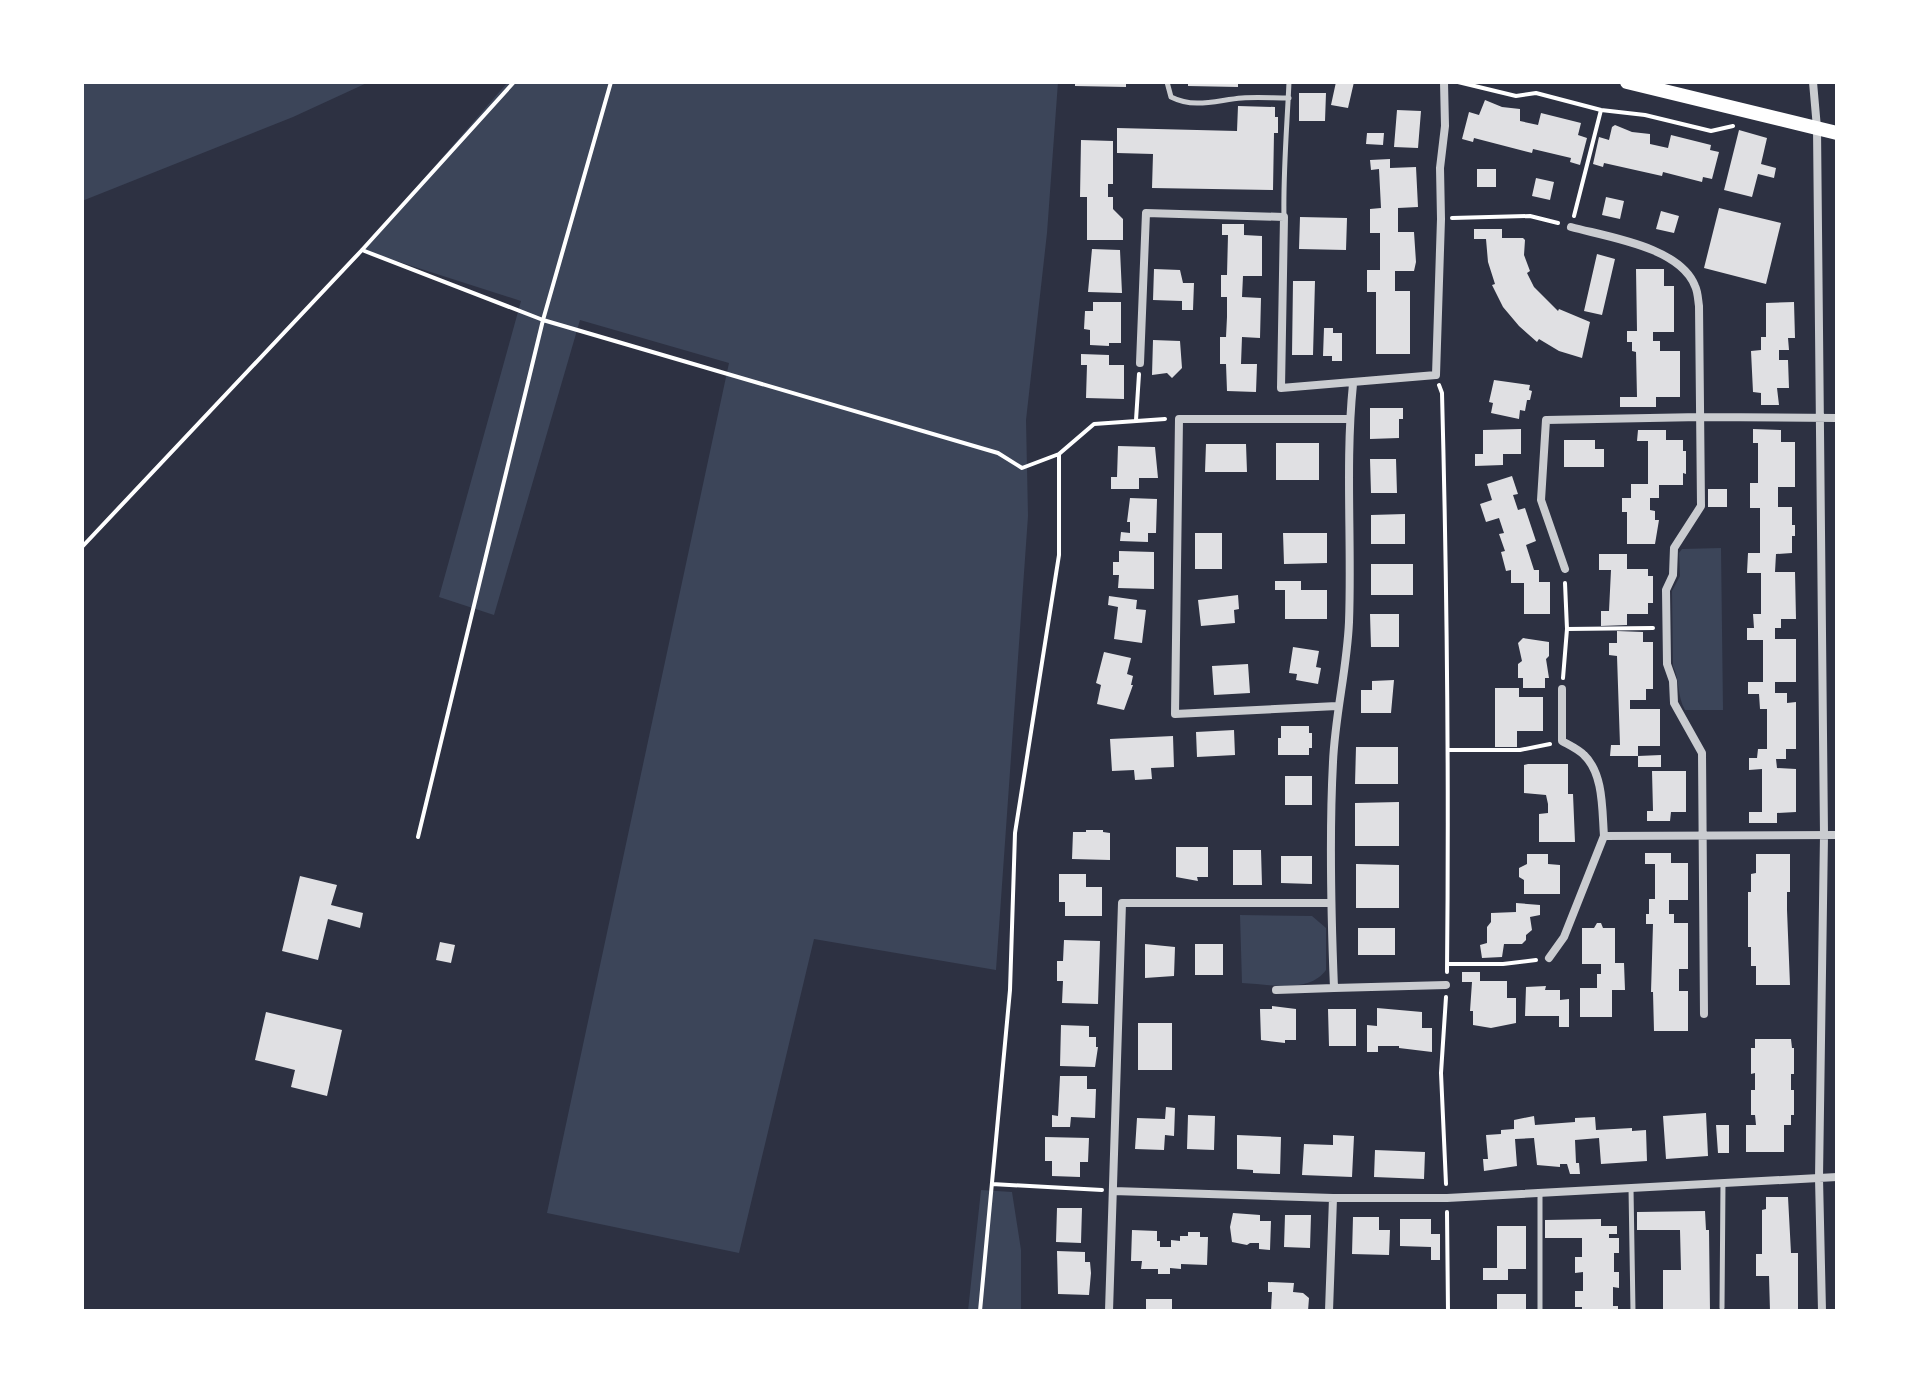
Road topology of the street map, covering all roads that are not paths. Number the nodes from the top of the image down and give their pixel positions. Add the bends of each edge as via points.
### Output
1 (1167, 82) edge
2 (1289, 82) edge
3 (1444, 82) edge
4 (1627, 82) edge
5 (1813, 82) edge
6 (1289, 98) junction
7 (1817, 128) junction
8 (1837, 133) edge
9 (1284, 217) junction
10 (1571, 227) road end
11 (1140, 363) road end
12 (1353, 384) junction
13 (1701, 417) junction
14 (1820, 418) junction
15 (1837, 418) edge
16 (1349, 419) junction
17 (1565, 569) road end
18 (1562, 689) road end
19 (1337, 706) junction
20 (1702, 835) junction
21 (1824, 835) junction
22 (1837, 835) edge
23 (1604, 836) junction
24 (1331, 903) junction
25 (1549, 958) road end
26 (1446, 985) road end
27 (1334, 988) junction
28 (1276, 990) dead end
29 (1704, 1014) dead end
30 (1837, 1177) edge
31 (1819, 1178) junction
32 (1723, 1183) junction
33 (1631, 1188) junction
34 (1113, 1191) junction
35 (1540, 1193) junction
36 (1333, 1198) junction
37 (1722, 1308) dead end
38 (1109, 1311) edge
39 (1329, 1311) edge
40 (1540, 1311) edge
41 (1633, 1311) edge
42 (1822, 1311) edge

1 - 6 lane via 1171,97 1182,103
2 - 6 lane
3 - 12 street via 1436,375
4 - 7 main road
5 - 7 street
6 - 9 lane
7 - 8 main road
7 - 14 street
9 - 11 street via 1146,213
9 - 12 street via 1281,388
10 - 13 street via 1657,251 1685,270 1699,306
12 - 16 street
13 - 14 street
13 - 17 street via 1546,420 1541,500
13 - 20 street via 1701,506 1674,548 1673,575 1666,590 1667,664 1674,703 1702,753
14 - 15 street
14 - 21 street
16 - 19 street via 1349,625
16 - 19 street via 1179,419 1175,714
18 - 23 street via 1562,741 1585,755 1594,770
19 - 24 street
20 - 21 street
20 - 23 street
20 - 29 street
21 - 22 street
21 - 31 street
23 - 25 street via 1564,937
24 - 27 street
24 - 34 street via 1122,903
26 - 27 street
27 - 28 street
30 - 31 street
31 - 32 street
31 - 42 street
32 - 33 street
32 - 37 lane
33 - 35 street
33 - 41 lane
34 - 36 street
34 - 38 street
35 - 36 street
35 - 40 lane
36 - 39 street

